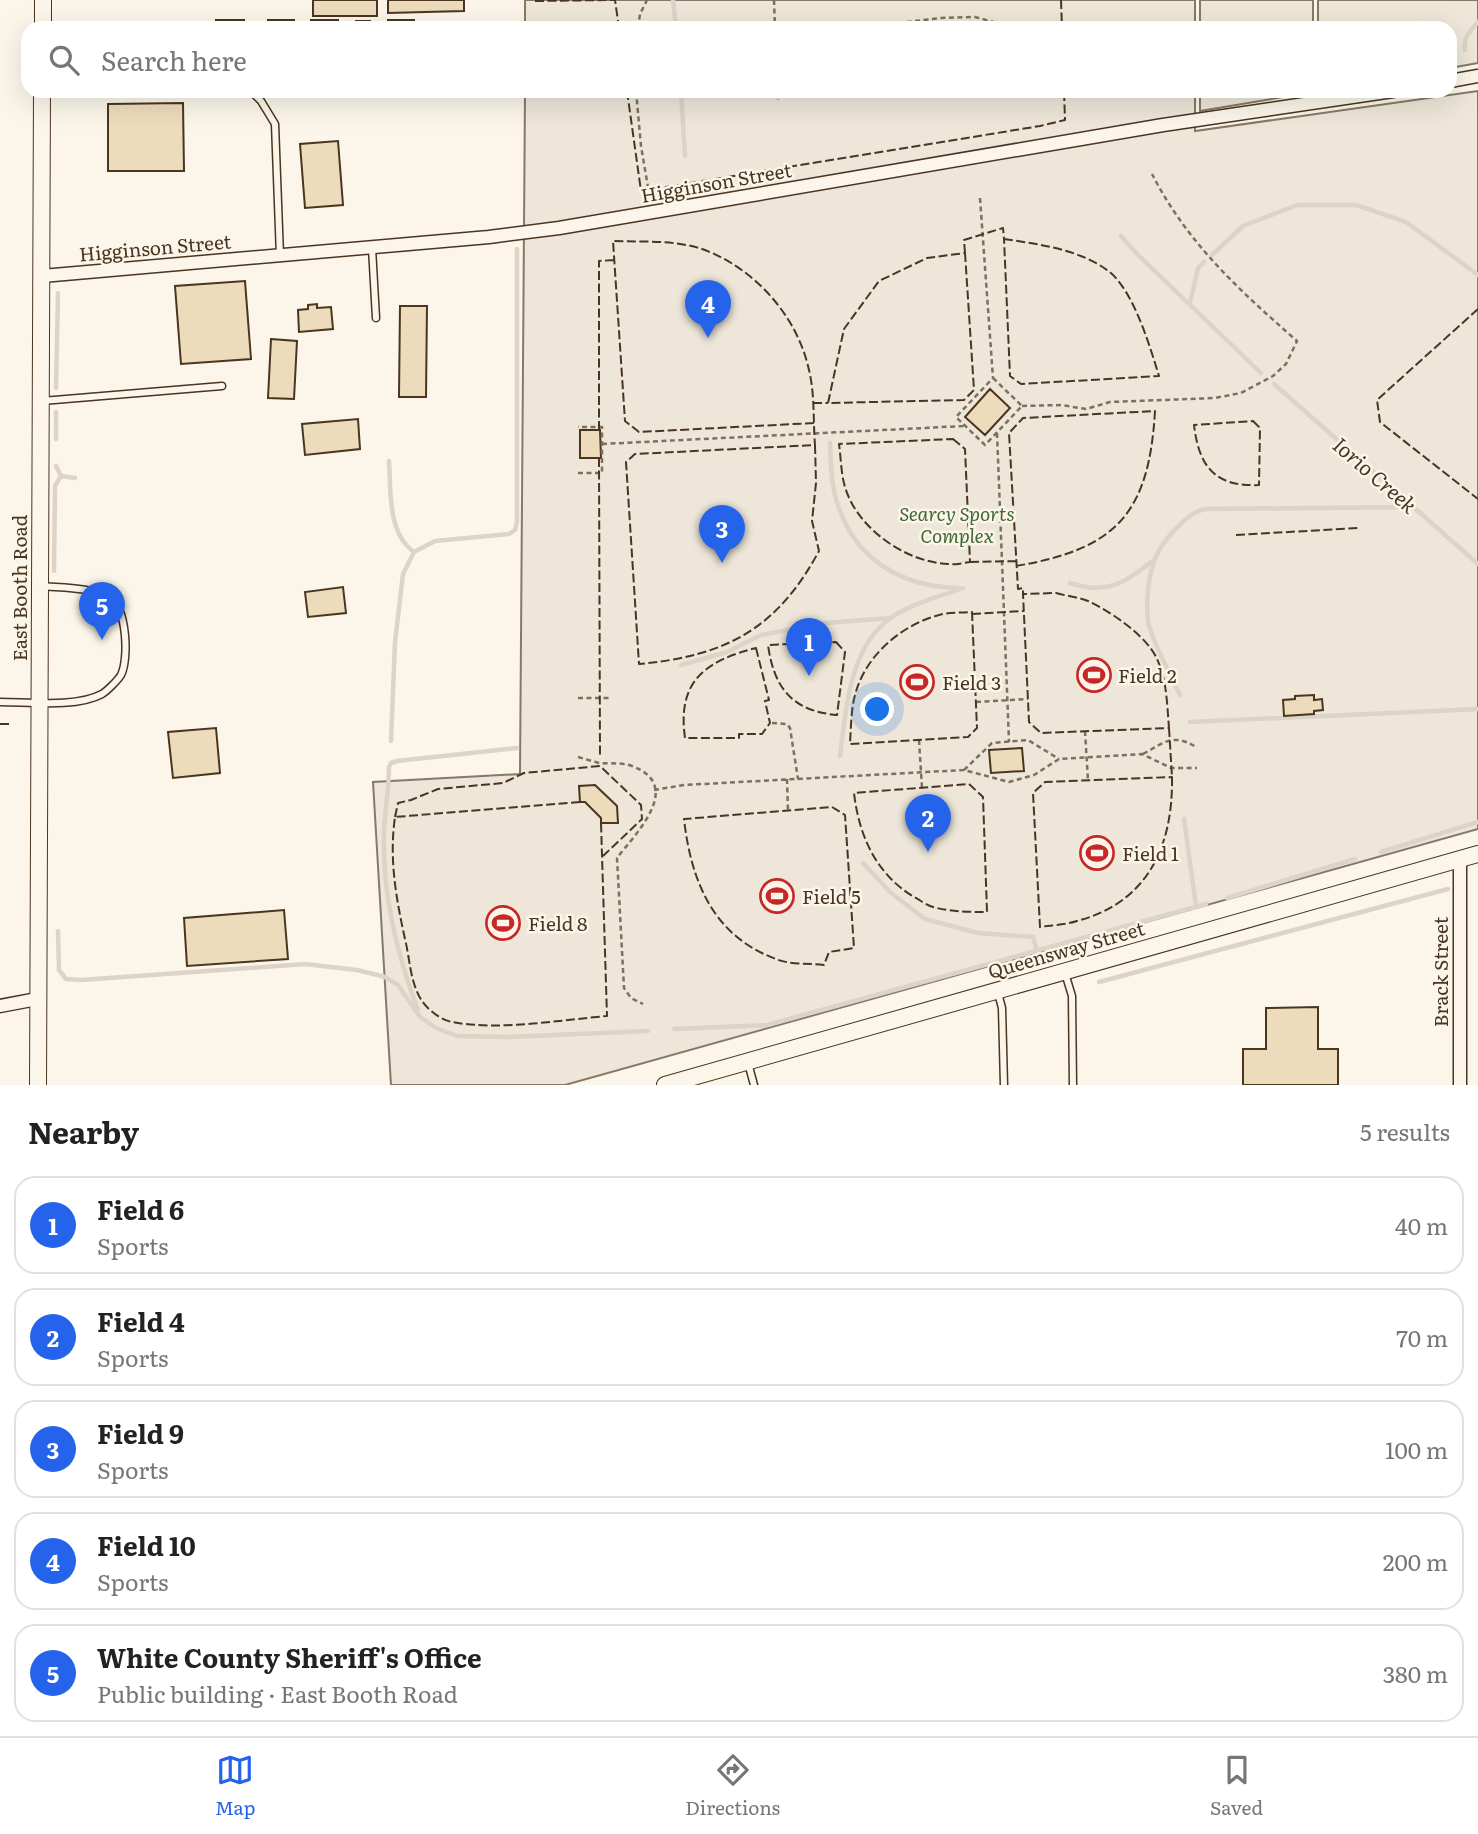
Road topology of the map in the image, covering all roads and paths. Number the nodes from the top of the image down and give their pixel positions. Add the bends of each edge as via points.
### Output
1 (43, 0) edge
2 (647, 0) edge
3 (774, 0) edge
4 (43, 21) edge
5 (639, 21) edge
6 (775, 21) edge
7 (916, 21) edge
8 (992, 21) edge
9 (1478, 76) edge
10 (1457, 80) edge
11 (43, 98) edge
12 (258, 98) edge
13 (637, 98) edge
14 (1345, 98) edge
15 (1152, 174) dead end
16 (981, 198) dead end
17 (652, 213) junction
18 (372, 247) junction
19 (280, 256) junction
20 (42, 276) junction
21 (376, 318) dead end
22 (993, 378) junction
23 (222, 386) dead end
24 (41, 401) junction
25 (1022, 405) junction
26 (964, 426) junction
27 (578, 427) dead end
28 (997, 433) junction
29 (602, 444) junction
30 (578, 473) dead end
31 (40, 586) junction
32 (578, 698) dead end
33 (612, 698) dead end
34 (1028, 699) dead end
35 (1007, 700) junction
36 (0, 702) edge
37 (976, 702) dead end
38 (39, 703) junction
39 (772, 723) dead end
40 (1086, 731) dead end
41 (919, 740) dead end
42 (1009, 742) junction
43 (1196, 747) dead end
44 (1142, 754) junction
45 (578, 757) dead end
46 (1087, 757) junction
47 (1059, 759) junction
48 (1197, 768) dead end
49 (964, 770) junction
50 (921, 772) junction
51 (787, 779) junction
52 (798, 779) junction
53 (1088, 780) dead end
54 (922, 788) dead end
55 (654, 790) junction
56 (788, 811) dead end
57 (1478, 854) edge
58 (1460, 859) junction
59 (1064, 972) junction
60 (997, 991) junction
61 (37, 999) junction
62 (643, 1004) dead end
63 (0, 1006) edge
64 (748, 1062) junction
65 (38, 1085) edge
66 (665, 1085) edge
67 (754, 1085) edge
68 (1003, 1085) edge
69 (1073, 1085) edge
70 (1460, 1085) edge

1 - 4 street
2 - 5 path
3 - 6 path
7 - 8 path via 975,16
9 - 10 street
11 - 20 street, East Booth Road
12 - 19 lane via 275,124
13 - 17 path
14 - 17 street, Higginson Street
15 - 25 path via 1164,199 1210,261 1297,341 1286,364 1252,388 1216,398 1106,402 1080,410
16 - 22 path
17 - 18 street, Higginson Street via 489,237
18 - 19 street, Higginson Street
18 - 21 lane
19 - 20 street, Higginson Street
20 - 24 street, East Booth Road
22 - 25 path
22 - 26 path via 956,418
23 - 24 lane
24 - 31 street, East Booth Road
25 - 28 path
26 - 28 path via 985,445
26 - 29 path
27 - 29 path via 602,427
28 - 35 path
29 - 30 path via 603,473
31 - 38 street, East Booth Road
31 - 38 lane via 112,598 124,625 126,649 121,675 103,693 76,701
32 - 33 path
34 - 35 path
35 - 37 path
35 - 42 path
36 - 38 lane
38 - 61 street, East Booth Road
39 - 52 path via 790,728
40 - 46 path
41 - 50 path
42 - 47 path via 1028,740
42 - 49 path via 992,743
43 - 44 path via 1182,739 1170,739
44 - 46 path
44 - 48 path via 1171,768
45 - 55 path via 634,767 650,779
46 - 47 path
46 - 53 path
47 - 49 path via 1034,775 1009,782
49 - 50 path
50 - 52 path
50 - 54 path
51 - 52 path
51 - 55 path
51 - 56 path
55 - 62 path via 653,812 617,858 624,988
57 - 58 street, Queensway Street
58 - 59 street, Queensway Street
58 - 70 street, Brack Street
59 - 60 street, Queensway Street
59 - 69 lane via 1072,996
60 - 64 street, Queensway Street
60 - 68 lane via 1002,1008
61 - 63 street
61 - 65 street, East Booth Road
64 - 66 street, Queensway Street
64 - 67 lane

